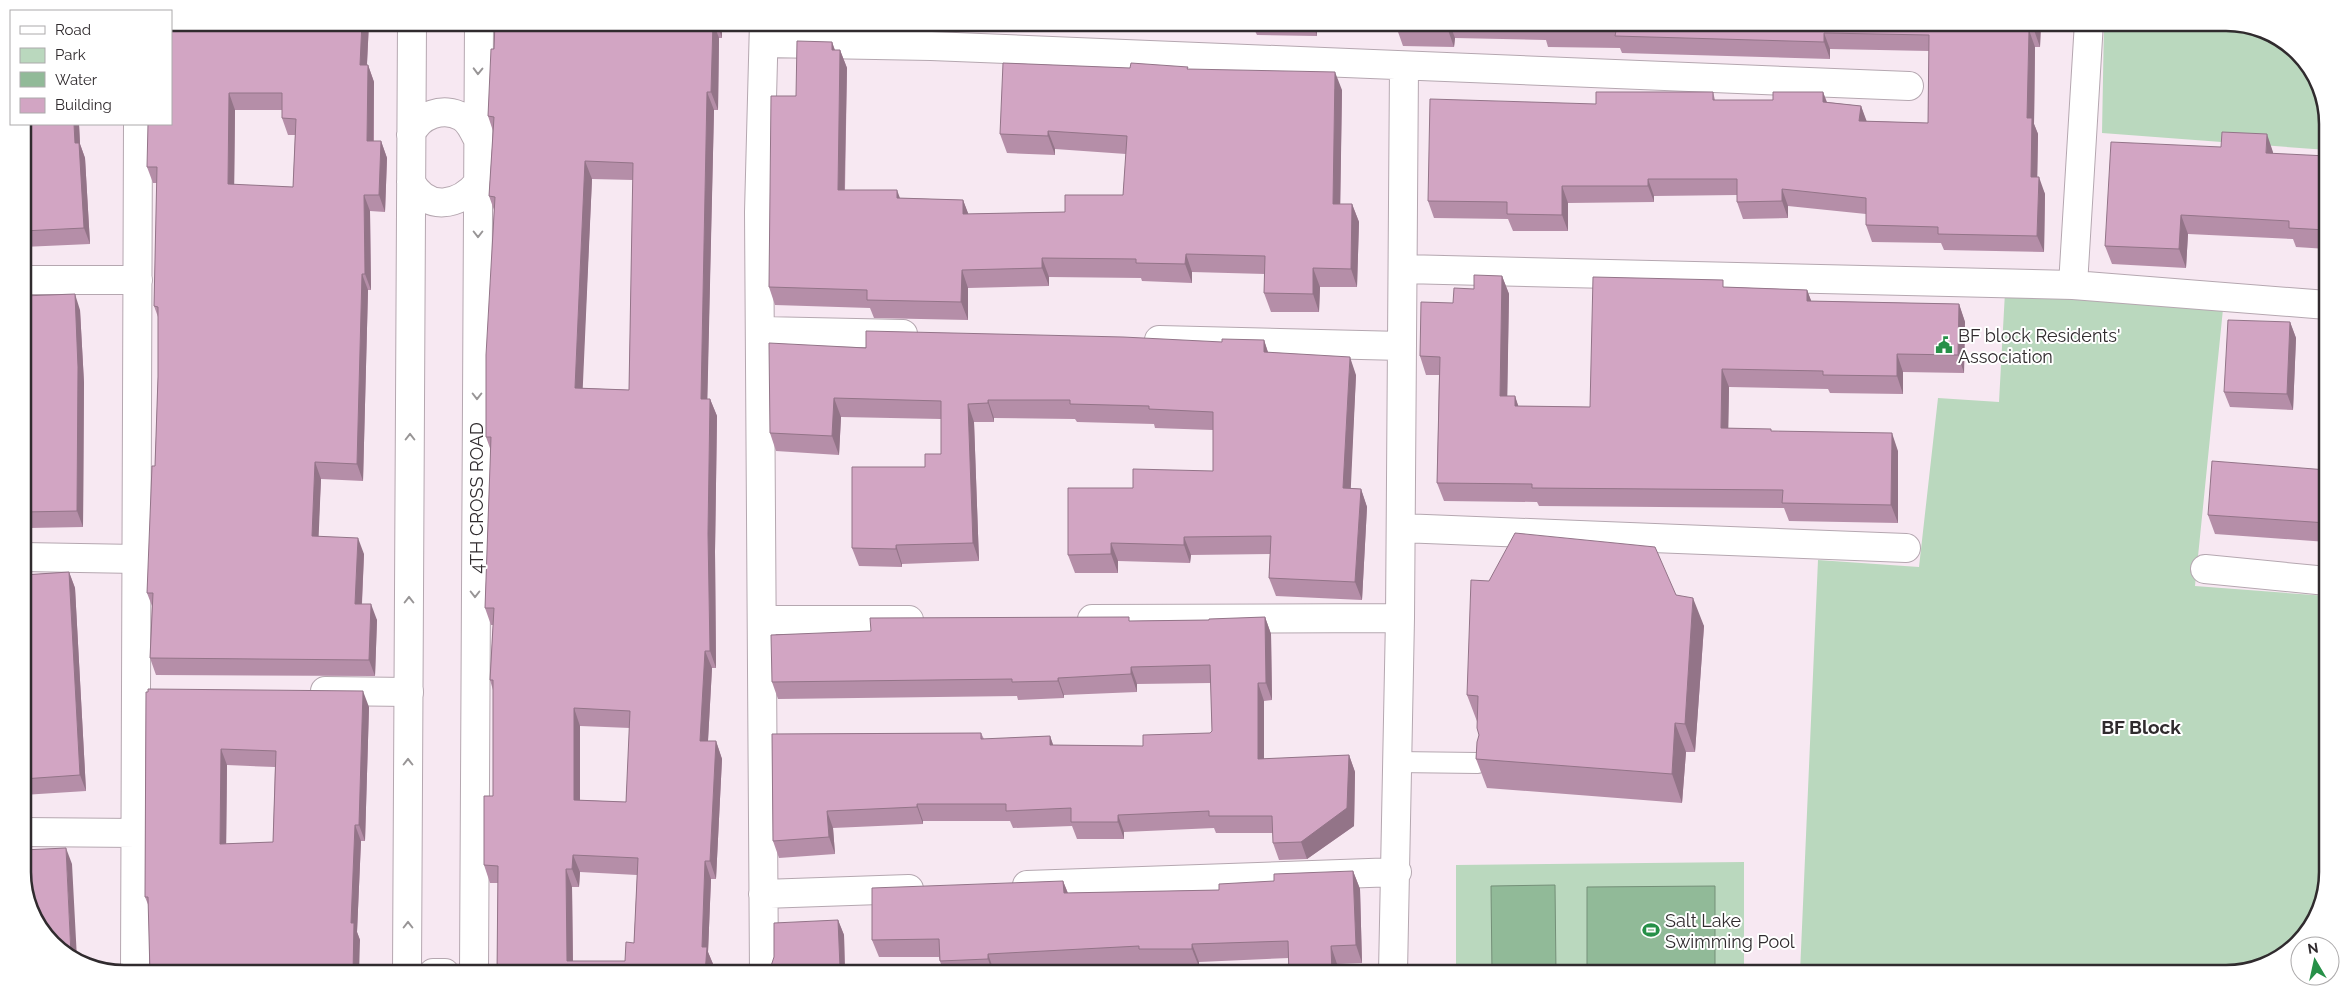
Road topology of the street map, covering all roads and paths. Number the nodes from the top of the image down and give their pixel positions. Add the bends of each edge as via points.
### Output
1 (412, 31) edge
2 (479, 31) edge
3 (2088, 31) edge
4 (764, 33) edge
5 (1404, 66) junction
6 (1910, 86) dead end
7 (138, 125) edge
8 (411, 134) junction
9 (478, 140) junction
10 (411, 182) junction
11 (478, 184) junction
12 (1403, 269) junction
13 (31, 280) edge
14 (138, 280) junction
15 (2073, 285) junction
16 (2319, 304) edge
17 (760, 331) junction
18 (928, 335) edge
19 (1136, 340) edge
20 (1402, 346) junction
21 (1401, 528) junction
22 (1906, 548) dead end
23 (31, 557) edge
24 (137, 559) junction
25 (2205, 569) dead end
26 (2319, 580) edge
27 (1400, 618) junction
28 (1071, 619) edge
29 (762, 620) junction
30 (931, 620) edge
31 (135, 690) junction
32 (164, 690) edge
33 (301, 691) edge
34 (408, 692) junction
35 (1396, 762) junction
36 (1478, 763) edge
37 (31, 832) edge
38 (136, 833) junction
39 (1397, 872) junction
40 (1001, 886) edge
41 (931, 888) edge
42 (763, 894) junction
43 (135, 965) edge
44 (408, 965) edge
45 (474, 965) edge
46 (764, 965) edge
47 (1393, 965) edge

1 - 8 street
2 -> 9 street, 4TH CROSS ROAD
3 - 15 street
4 - 5 street via 931,46
4 - 17 street via 759,212
5 - 6 street
5 - 12 street
7 - 14 street
8 - 9 street via 419,121 431,114 442,113 460,116 468,122
8 - 10 street
9 - 11 street, 4TH CROSS ROAD
10 - 11 street via 415,190 428,200 443,203 467,195
34 -> 10 street
11 -> 45 street, 4TH CROSS ROAD
12 - 15 street
12 - 20 street
13 - 14 street
14 - 24 street
15 - 16 street
17 - 18 street
17 - 29 street
19 - 20 street
20 - 21 street
21 - 22 street
21 - 27 street
23 - 24 street
24 - 31 street
25 - 26 street
27 - 28 street
27 - 35 street
29 - 30 street
29 - 42 street
31 - 32 street
31 - 38 street
33 - 34 street
44 -> 34 street
35 - 36 lane
35 - 39 street
37 - 38 street
38 - 43 street
39 - 40 street
39 - 47 street
41 - 42 street
42 - 46 street

